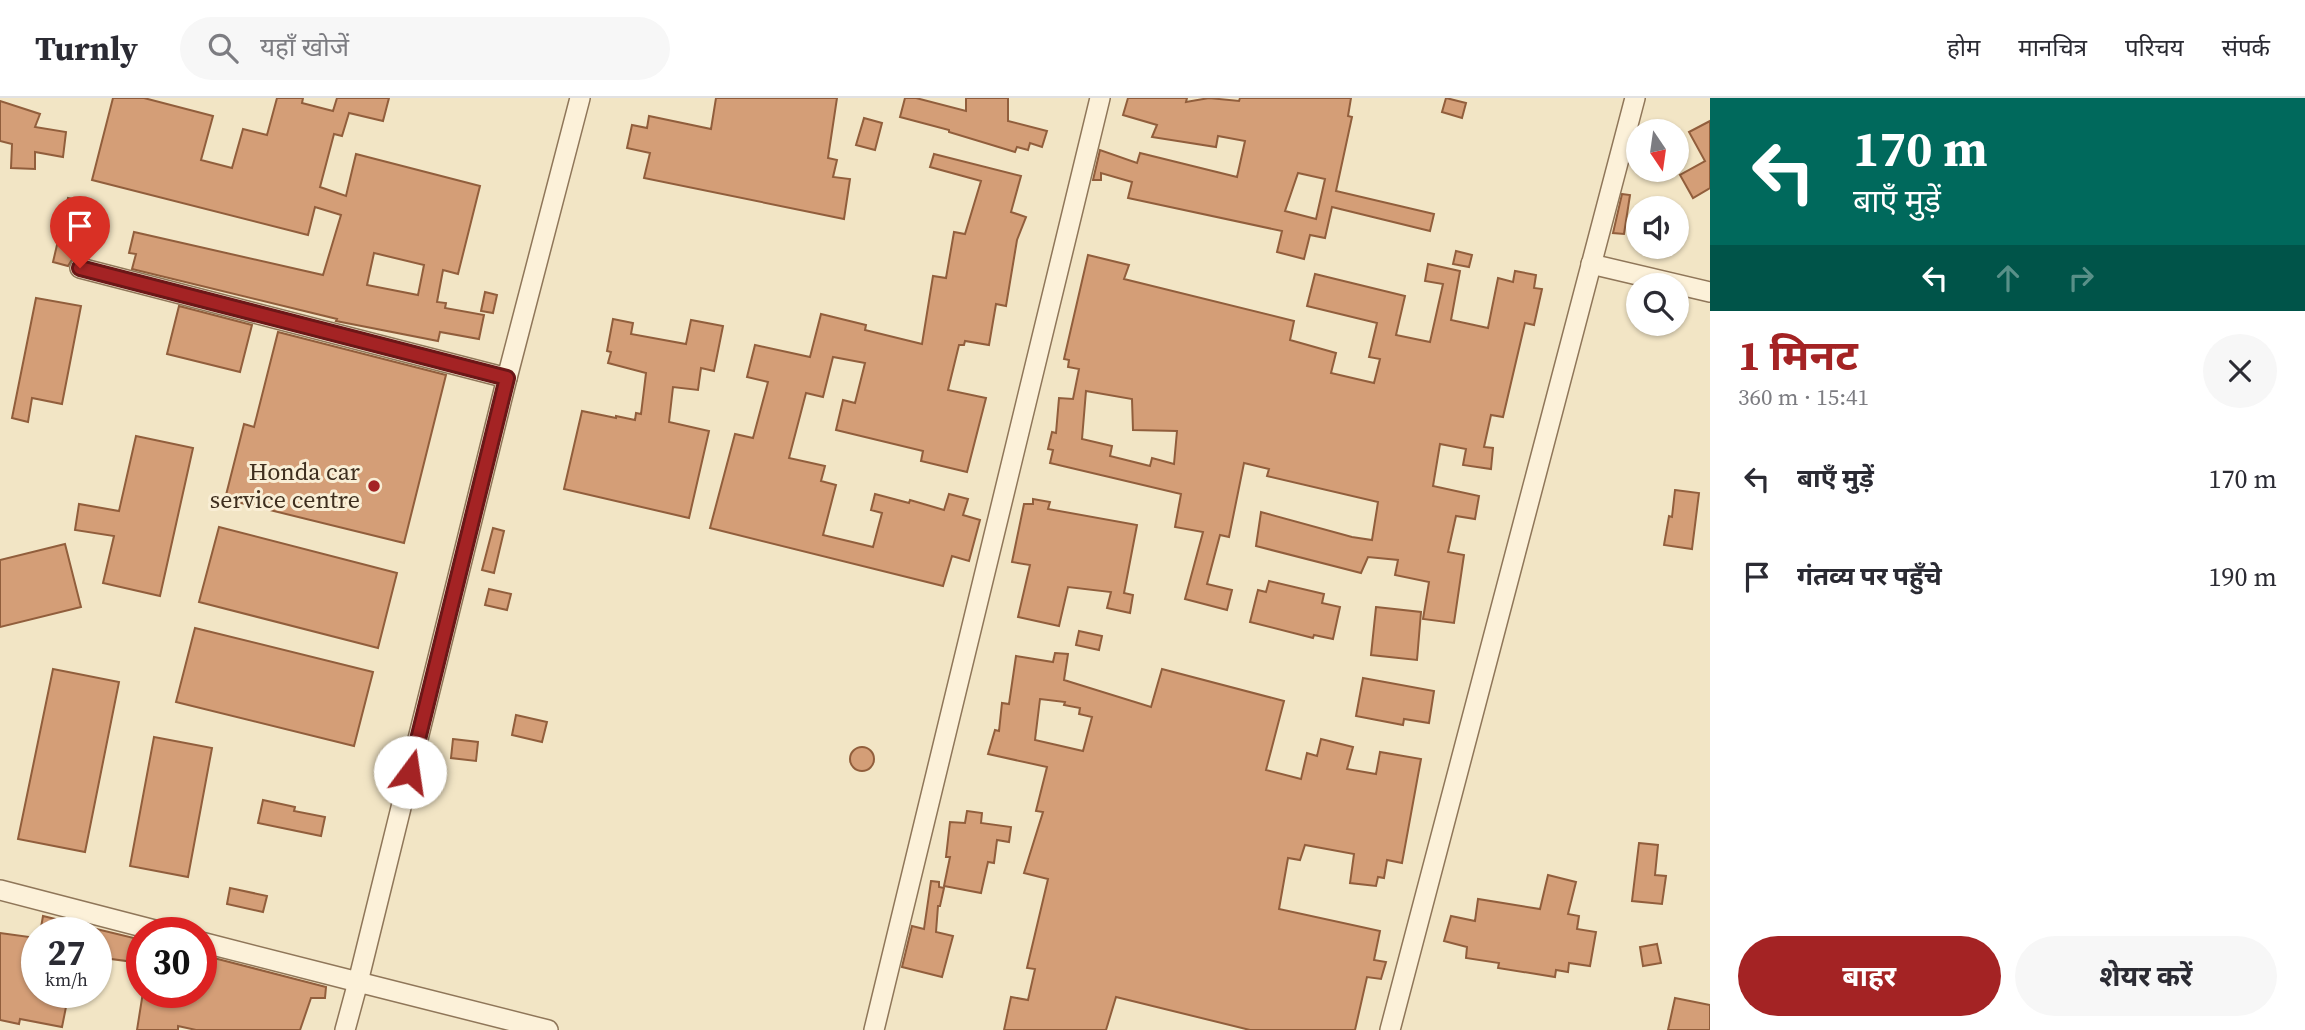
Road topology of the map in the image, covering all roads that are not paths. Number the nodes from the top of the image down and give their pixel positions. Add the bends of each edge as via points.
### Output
1 (580, 98) edge
2 (1100, 98) edge
3 (1635, 98) edge
4 (1591, 264) junction
5 (80, 268) dead end
6 (1710, 292) edge
7 (507, 378) junction
8 (0, 890) edge
9 (126, 923) edge
10 (217, 946) edge
11 (358, 982) junction
12 (345, 1030) edge
13 (548, 1030) edge
14 (874, 1030) edge
15 (1390, 1030) edge

1 - 7 street
2 - 14 street
3 - 4 street
4 - 6 street
4 - 15 street
5 - 7 street
7 - 11 street
8 - 9 street
10 - 11 street
11 - 12 street
11 - 13 street

